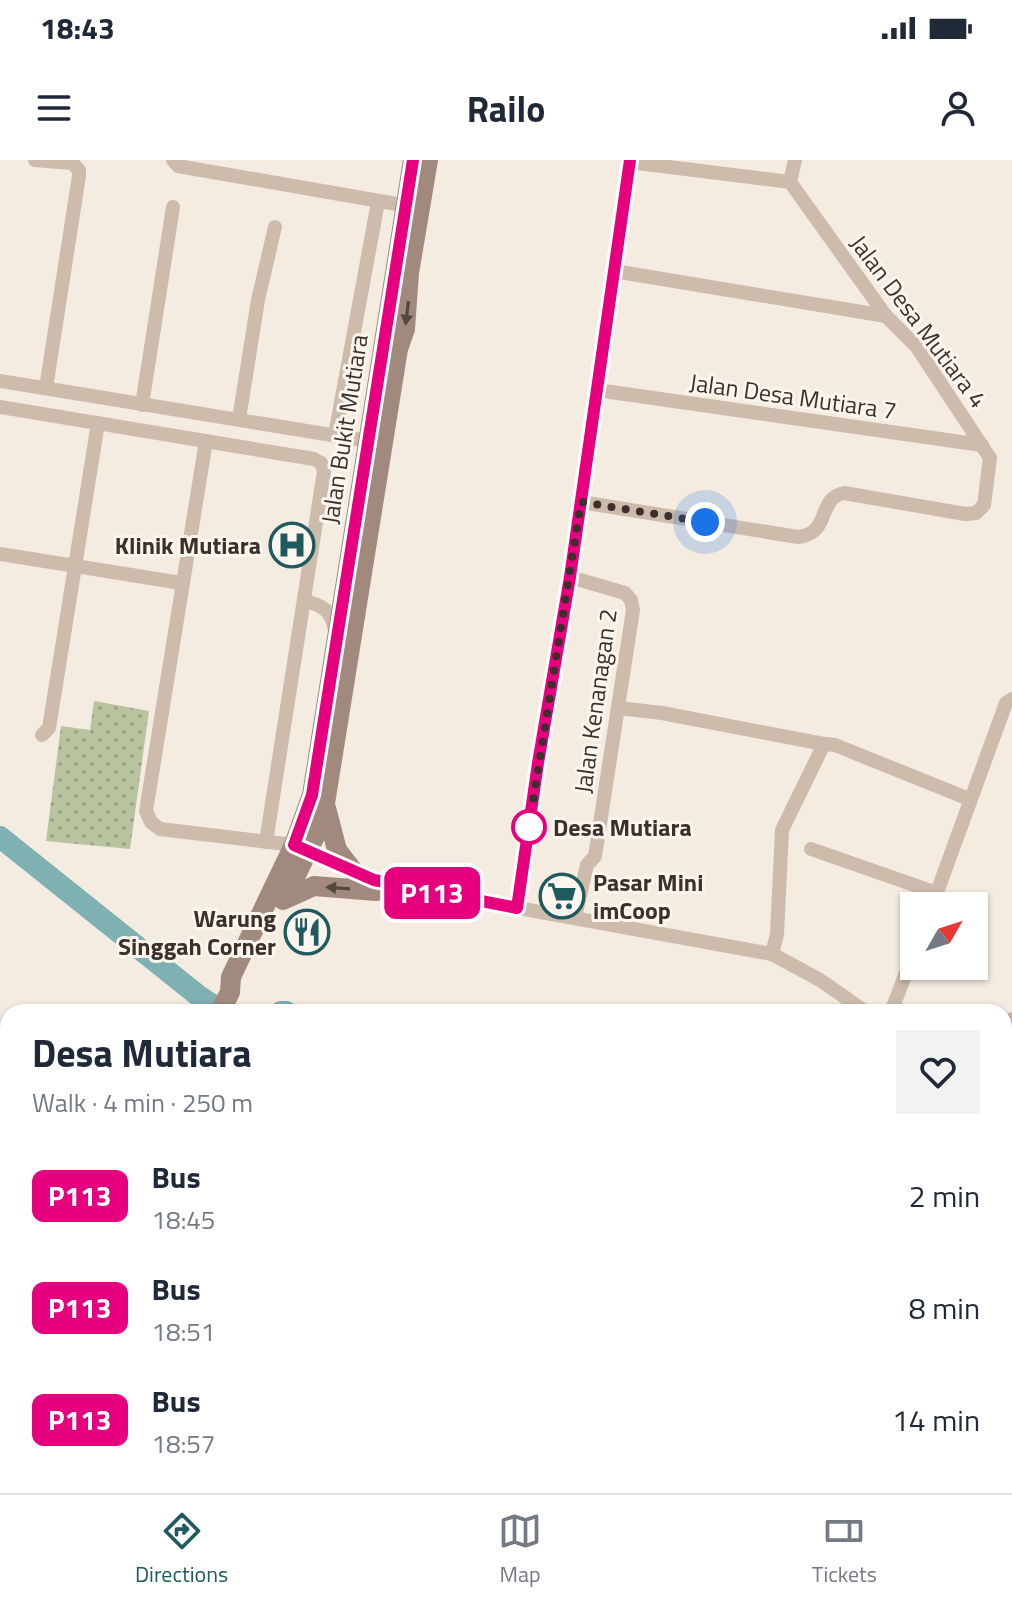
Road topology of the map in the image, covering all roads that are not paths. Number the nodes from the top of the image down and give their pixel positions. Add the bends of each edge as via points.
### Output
1 (35, 160) edge
2 (413, 160) edge
3 (428, 160) edge
4 (795, 160) edge
5 (630, 161) edge
6 (175, 163) edge
7 (790, 182) junction
8 (378, 202) junction
9 (173, 207) dead end
10 (413, 207) junction
11 (275, 227) dead end
12 (614, 271) junction
13 (886, 316) junction
14 (0, 381) edge
15 (46, 388) junction
16 (597, 390) junction
17 (142, 405) junction
18 (0, 407) edge
19 (390, 410) junction
20 (239, 419) junction
21 (98, 423) junction
22 (335, 435) junction
23 (206, 441) junction
24 (368, 441) junction
25 (982, 445) junction
26 (379, 477) junction
27 (581, 502) junction
28 (0, 554) edge
29 (73, 566) junction
30 (348, 577) junction
31 (570, 577) junction
32 (181, 583) junction
33 (312, 603) junction
34 (337, 640) junction
35 (1012, 699) edge
36 (618, 708) junction
37 (42, 735) dead end
38 (824, 744) junction
39 (969, 799) junction
40 (325, 804) junction
41 (266, 842) junction
42 (301, 848) junction
43 (811, 849) dead end
44 (354, 872) junction
45 (394, 885) junction
46 (915, 892) edge
47 (937, 892) edge
48 (283, 900) junction
49 (517, 908) junction
50 (575, 917) junction
51 (772, 954) junction
52 (903, 980) edge
53 (230, 992) junction
54 (224, 1004) edge
55 (854, 1004) edge
56 (894, 1004) edge

1 - 15 street via 76,166 79,176
2 - 10 street, Jalan Bukit Mutiara
3 - 10 street, Jalan Bukit Mutiara
4 - 7 street
5 - 7 street
5 - 12 street
6 - 8 street
7 - 13 street, Jalan Desa Mutiara 4
8 - 10 street
8 - 22 street
9 - 17 street
10 -> 19 street, Jalan Bukit Mutiara via 405,329
10 - 24 street, Jalan Bukit Mutiara
11 - 20 street
12 - 13 street
12 - 16 street
13 - 25 street, Jalan Desa Mutiara 4 via 916,346
14 - 15 street
15 - 17 street
16 - 25 street, Jalan Desa Mutiara 7
16 - 27 street
17 - 20 street
18 - 21 street
19 - 24 street via 382,430
19 - 26 street, Jalan Bukit Mutiara
20 - 22 street
21 - 23 street
21 - 29 street
22 - 24 street
23 - 32 street
23 - 33 street via 321,463
24 - 26 street via 378,460
24 - 30 street, Jalan Bukit Mutiara
25 - 27 street, Jalan Desa Mutiara 4 via 990,458 984,505 976,513 844,493 829,502 820,527 810,536 798,537
26 - 40 street, Jalan Bukit Mutiara
27 - 31 street
28 - 29 street
29 - 32 street
29 - 37 street via 49,728
30 - 33 street via 337,593
30 - 34 street, Jalan Bukit Mutiara
31 - 36 street, Jalan Kenanagan 2 via 625,593 631,600
31 - 49 street
32 - 41 street via 146,811 160,829
33 - 34 street via 333,618
33 - 41 street
34 - 42 street, Jalan Bukit Mutiara
35 - 39 street
36 - 38 street
36 - 50 street, Jalan Kenanagan 2 via 595,856 587,865
38 - 39 street
38 - 51 street via 782,830
39 - 47 street
40 - 42 street, Jalan Bukit Mutiara via 322,822
40 - 44 street via 337,850
41 - 42 street
42 - 44 street
42 - 48 street, Jalan Bukit Mutiara
42 - 53 street via 231,977
43 - 46 street
44 - 45 street
45 -> 48 street via 376,891 314,886
45 - 49 street
48 - 53 street, Jalan Bukit Mutiara via 243,981
49 - 50 street
50 - 51 street
51 - 55 street
52 - 56 street
53 - 54 street

